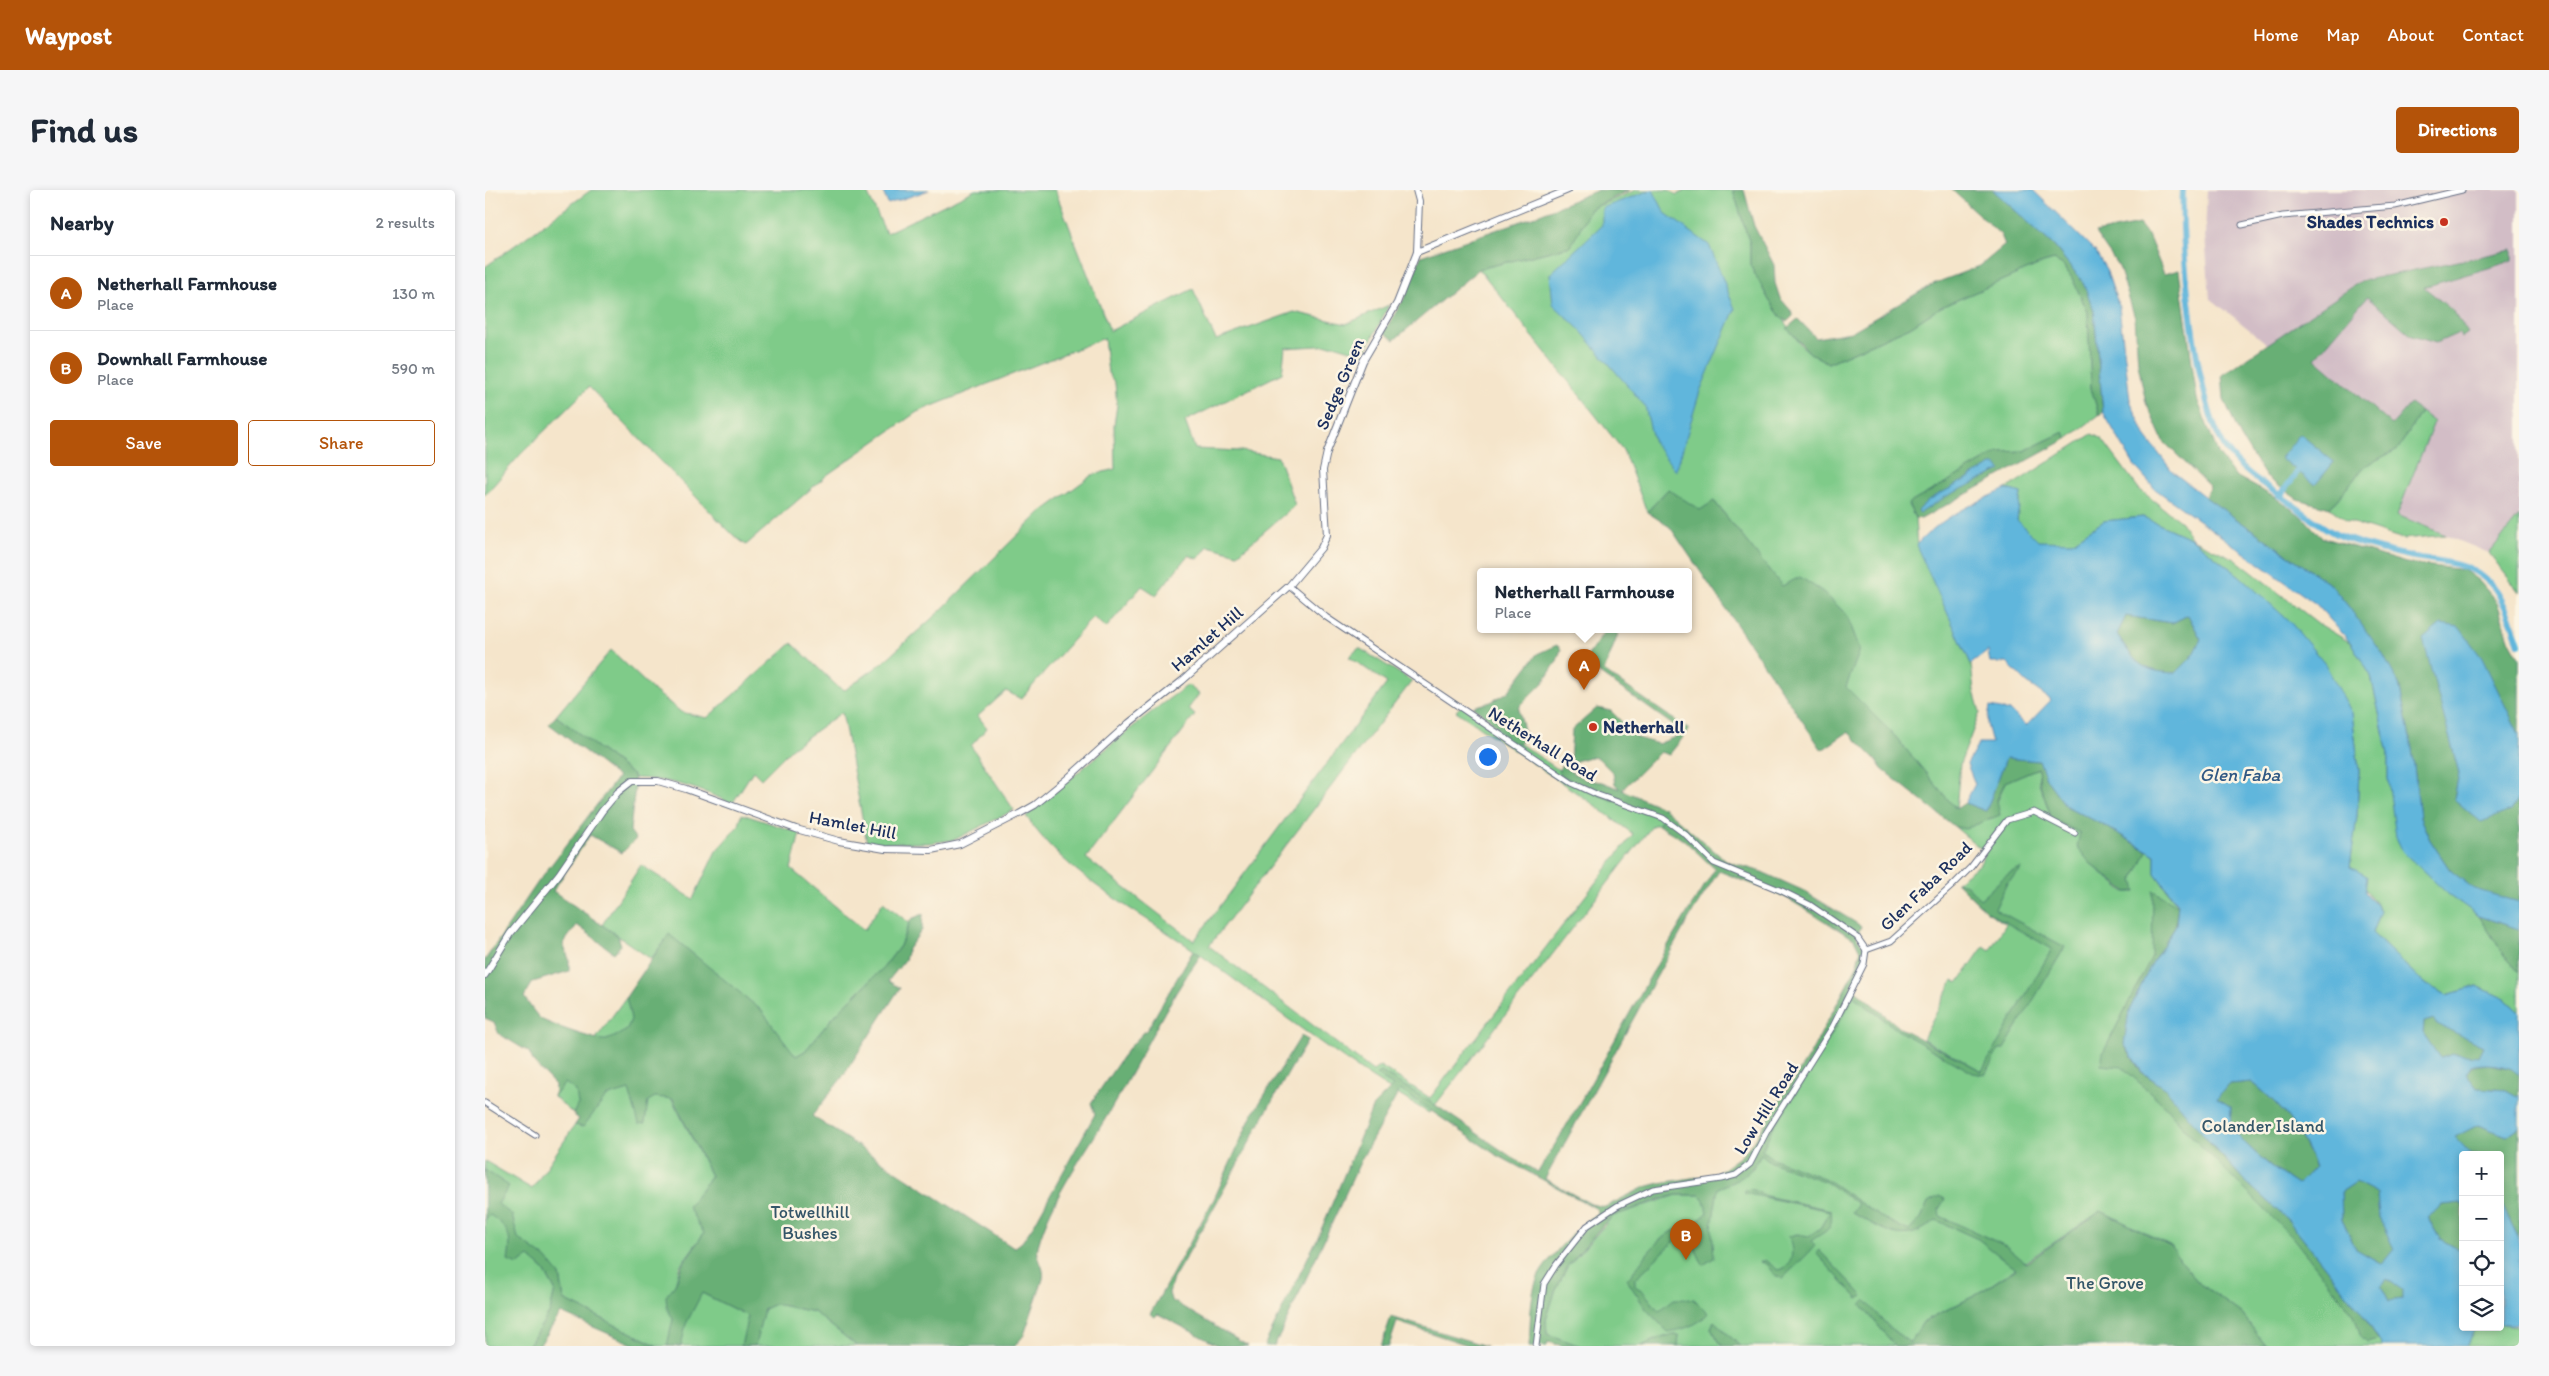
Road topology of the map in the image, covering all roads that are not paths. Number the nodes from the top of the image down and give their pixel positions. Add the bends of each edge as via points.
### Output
1 (1416, 190) edge
2 (1568, 190) edge
3 (2462, 190) edge
4 (2243, 225) dead end
5 (1417, 252) junction
6 (1289, 586) junction
7 (2075, 833) dead end
8 (1866, 950) junction
9 (485, 975) edge
10 (485, 1103) edge
11 (535, 1135) dead end
12 (1536, 1346) edge

1 - 5 street, Sedge Green via 1419,201
2 - 5 street
3 - 4 street via 2395,206 2283,216
5 - 6 street, Sedge Green via 1397,302 1363,361 1327,452 1323,470 1327,535 1321,548
6 - 8 street, Netherhall Road via 1326,617 1572,783 1663,818 1714,863 1810,905 1857,937
6 - 9 street, Hamlet Hill via 1035,805 960,844 931,850 885,849 839,841 796,829 687,789 658,781 631,781 602,811 559,874 510,934
7 - 8 street, Glen Faba Road via 2034,812 2007,820 1971,868 1952,886 1891,941
8 - 12 street, Low Hill Road via 1864,964 1833,1026 1750,1164 1736,1175 1721,1179 1653,1189 1617,1206 1587,1226 1544,1284
10 - 11 street

